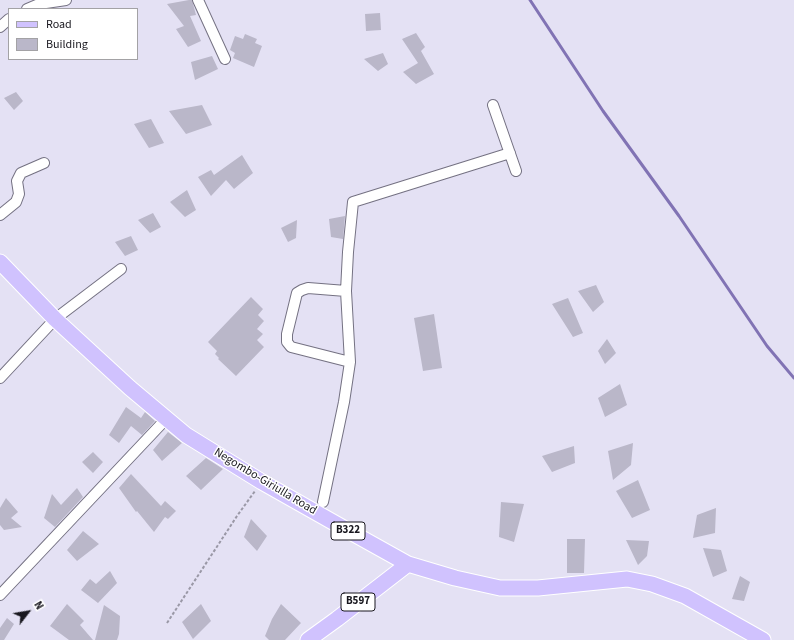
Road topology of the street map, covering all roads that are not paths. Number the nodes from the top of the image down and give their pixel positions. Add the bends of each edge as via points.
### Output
1 (66, 0) edge
2 (198, 0) edge
3 (29, 8) edge
4 (8, 20) edge
5 (0, 27) edge
6 (225, 59) dead end
7 (493, 105) dead end
8 (510, 153) junction
9 (44, 163) dead end
10 (516, 171) dead end
11 (0, 215) edge
12 (0, 262) edge
13 (121, 269) dead end
14 (346, 290) junction
15 (55, 319) junction
16 (350, 362) junction
17 (0, 378) edge
18 (166, 419) junction
19 (323, 502) dead end
20 (408, 564) junction
21 (0, 595) edge
22 (308, 640) edge
23 (763, 640) edge

1 - 3 street
2 - 6 street
4 - 5 street
7 - 8 street
8 - 10 street
8 - 14 street via 352,202
9 - 11 street via 21,173 17,181 19,194 16,202
12 - 15 main road, Negombo-Giriulla Road / B322
13 - 15 street
14 - 16 street
14 - 16 street via 308,288 297,294 287,342 291,347
15 - 17 street
15 - 18 main road, Negombo-Giriulla Road / B322
16 - 19 street
18 - 20 main road, Negombo-Giriulla Road / B322 via 186,435 262,482
18 - 21 street
20 - 22 main road, B597
20 - 23 main road, Negombo-Giriulla Road / B322 via 500,588 538,588 626,579 652,584 685,596

